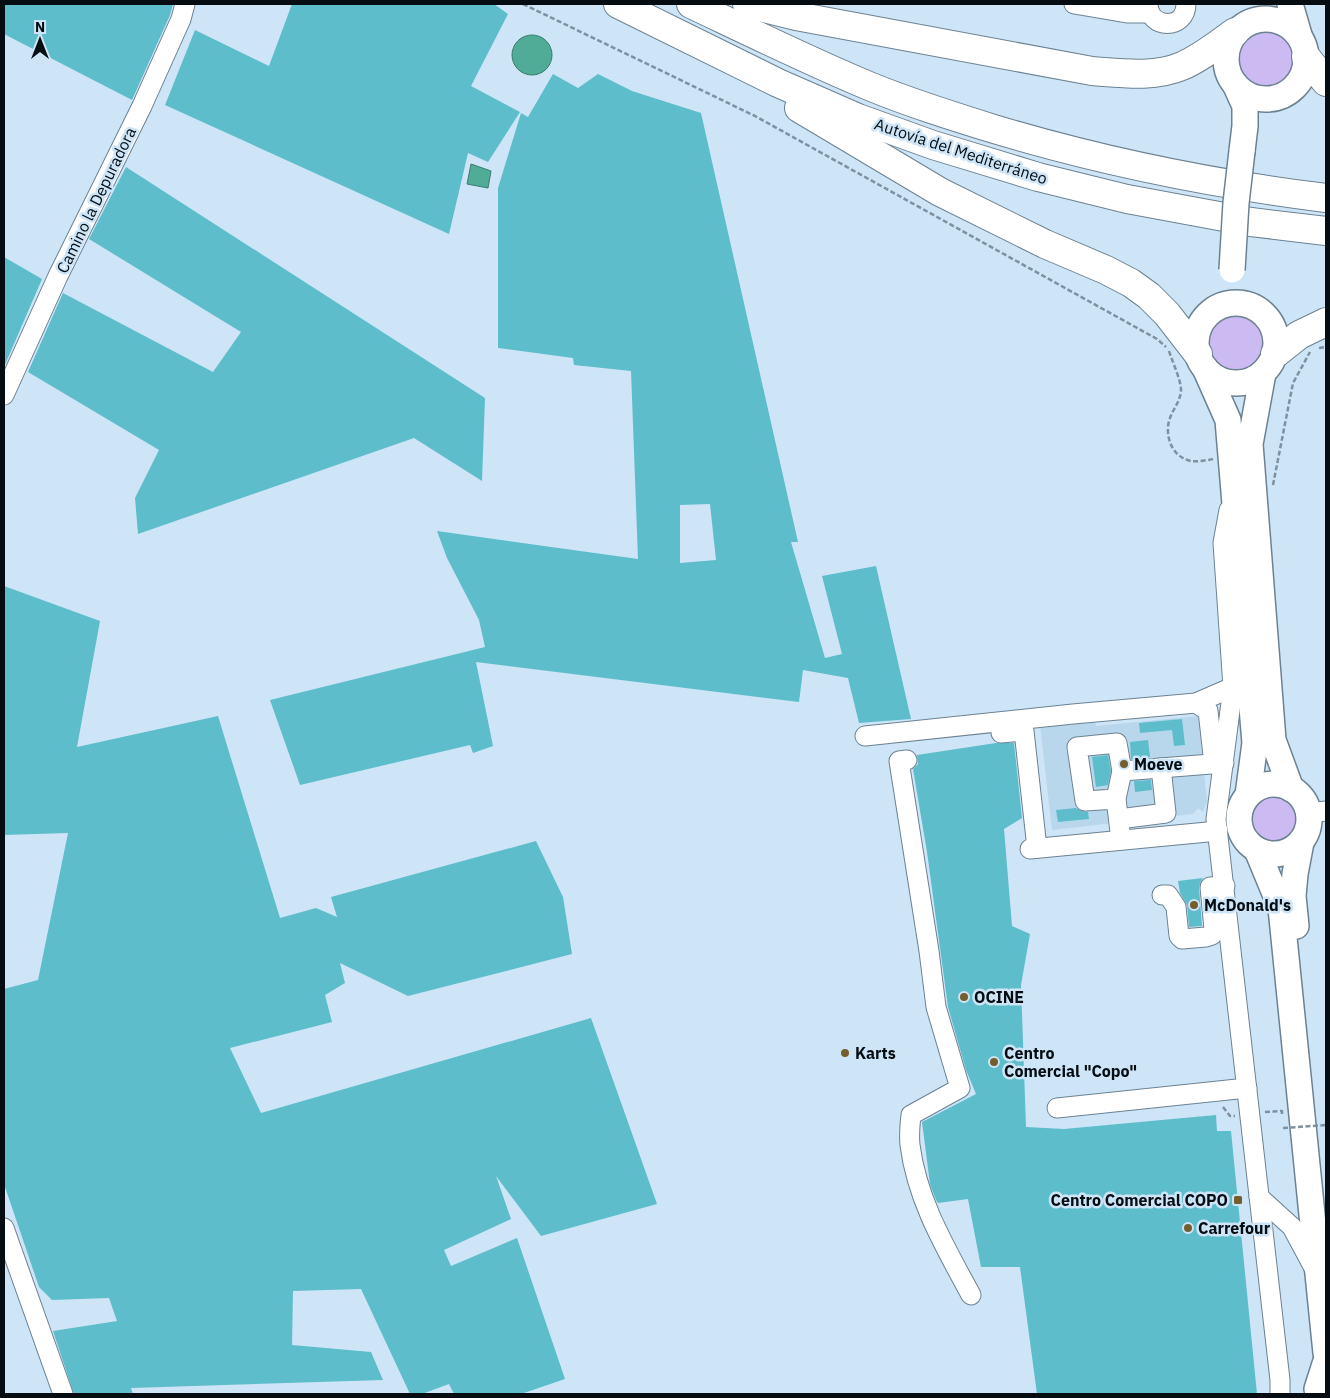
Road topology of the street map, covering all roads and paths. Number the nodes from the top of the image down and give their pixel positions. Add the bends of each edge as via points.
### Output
1 (185, 4) edge
2 (524, 4) edge
3 (618, 4) edge
4 (691, 4) edge
5 (747, 4) edge
6 (1074, 4) edge
7 (1186, 4) edge
8 (1253, 4) edge
9 (1290, 4) edge
10 (1149, 8) edge
11 (651, 21) junction
12 (1238, 29) junction
13 (1302, 46) junction
14 (1326, 82) edge
15 (1236, 86) junction
16 (1279, 97) junction
17 (1245, 126) junction
18 (1326, 198) edge
19 (1326, 231) edge
20 (1231, 274) junction
21 (1253, 307) junction
22 (1210, 314) junction
23 (1326, 322) edge
24 (1326, 347) edge
25 (1201, 361) junction
26 (1269, 363) junction
27 (4, 395) edge
28 (1230, 458) junction
29 (1233, 484) junction
30 (1272, 488) dead end
31 (1233, 687) junction
32 (1196, 703) junction
33 (865, 736) dead end
34 (906, 760) dead end
35 (1219, 763) junction
36 (1161, 768) junction
37 (1122, 771) junction
38 (1291, 788) junction
39 (1248, 795) junction
40 (1116, 799) junction
41 (1317, 812) edge
42 (1119, 819) junction
43 (1218, 831) junction
44 (1121, 840) junction
45 (1301, 842) junction
46 (1257, 850) junction
47 (918, 881) junction
48 (1225, 886) junction
49 (1162, 895) dead end
50 (1247, 1088) junction
51 (1057, 1108) dead end
52 (1268, 1112) dead end
53 (1326, 1124) edge
54 (1259, 1197) junction
55 (1326, 1210) edge
56 (4, 1228) edge
57 (1318, 1275) junction
58 (972, 1295) dead end
59 (1325, 1344) edge
60 (1326, 1361) edge
61 (1316, 1390) edge
62 (63, 1394) edge
63 (1280, 1394) edge

1 - 27 street, Camino la Depuradora via 142,106 58,276
2 - 28 path via 755,116 1157,339 1169,349 1181,389 1178,404 1169,420 1168,436 1174,451 1192,461
3 - 11 highway, Autovía del Mediterráneo
4 - 18 highway, Autovía del Mediterráneo via 870,87 944,114 1135,167
5 - 12 highway via 796,16 1127,74 1181,66
6 - 10 street via 1127,14
7 - 10 street via 1180,19 1169,24 1158,22
8 - 12 main road
9 - 13 main road
11 - 19 highway, Autovía del Mediterráneo via 778,83 858,118 933,145 1038,177 1127,199 1251,222
11 - 25 highway via 940,192 1131,283 1167,314
12 - 13 main road via 1253,20 1278,20 1290,26
12 - 15 main road via 1228,43 1226,64
13 - 14 highway
13 - 16 main road via 1305,70 1299,82
15 - 16 main road via 1256,98
15 - 17 main road via 1245,106
16 - 17 main road via 1258,110
17 - 20 main road, bridge
20 - 21 main road via 1238,296
20 - 22 main road via 1224,297
21 - 22 main road via 1230,304
21 - 26 main road via 1270,321 1274,331 1276,342
22 - 25 main road via 1198,332 1196,343
23 - 26 highway via 1299,335
24 - 30 path via 1312,350 1293,383
25 - 26 main road via 1214,377 1240,383 1252,380
25 - 28 main road via 1228,420
26 - 38 main road via 1250,444 1273,740
28 - 29 main road
29 - 31 street via 1223,543
29 - 39 main road via 1255,743
31 - 32 street
31 - 35 street
32 - 33 street
32 - 35 street via 1208,711
34 - 47 street via 899,760
35 - 36 street
35 - 43 street
36 - 37 street
36 - 42 street via 1166,813
37 - 40 street
37 - 40 street via 1117,743 1077,747 1085,801
38 - 39 main road via 1268,785
38 - 41 main road
39 - 46 main road via 1242,804 1239,825 1242,835
40 - 42 street
41 - 45 main road
42 - 44 street
43 - 44 street
43 - 48 street
44 - 47 street via 1034,849 1024,731 920,741 909,748 922,878
45 - 46 main road via 1280,854
45 - 55 main road via 1293,896
46 - 57 main road via 1280,908
47 - 58 street via 936,1007 960,1088 911,1114 910,1145 921,1195 938,1234
48 - 49 street via 1210,887 1214,929 1212,935 1206,937 1182,939 1176,907 1168,895
48 - 50 street
50 - 51 street
50 - 54 street
52 - 53 path, bridge via 1282,1111 1283,1128
54 - 57 street via 1292,1227
54 - 63 street
56 - 62 street
57 - 59 main road
59 - 61 street
60 - 61 main road

